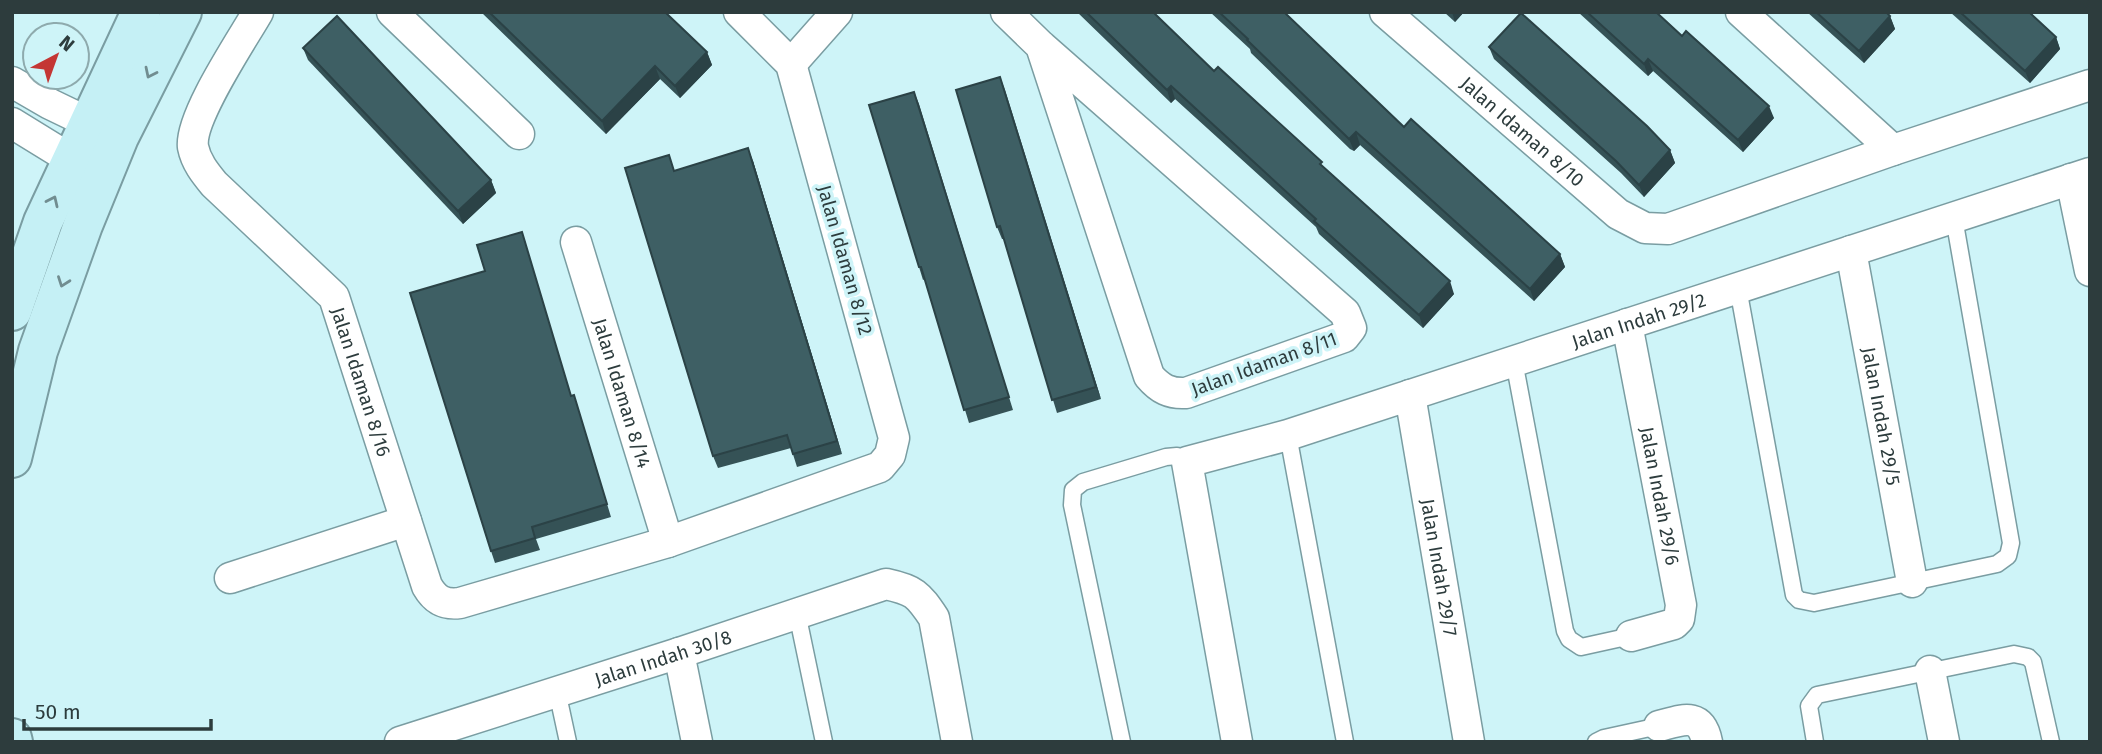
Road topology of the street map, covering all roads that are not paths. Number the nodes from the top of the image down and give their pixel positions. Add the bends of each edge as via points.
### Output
1 (141, 12) edge
2 (182, 12) edge
3 (258, 12) edge
4 (392, 12) edge
5 (739, 12) edge
6 (837, 12) edge
7 (1006, 12) edge
8 (1385, 12) edge
9 (1741, 12) edge
10 (1041, 46) junction
11 (791, 64) junction
12 (12, 82) edge
13 (2090, 85) edge
14 (12, 123) edge
15 (104, 130) junction
16 (519, 134) dead end
17 (1893, 150) junction
18 (87, 169) junction
19 (2081, 176) edge
20 (1954, 218) junction
21 (576, 243) dead end
22 (1851, 251) junction
23 (2090, 271) edge
24 (1738, 288) junction
25 (12, 311) edge
26 (1627, 324) junction
27 (1514, 361) junction
28 (1410, 395) junction
29 (1288, 435) junction
30 (12, 458) edge
31 (1187, 462) junction
32 (406, 522) junction
33 (668, 542) junction
34 (230, 578) dead end
35 (1912, 582) junction
36 (797, 613) junction
37 (1631, 636) joint
38 (679, 653) junction
39 (1930, 671) junction
40 (557, 691) junction
41 (1659, 726) joint
42 (434, 737) edge
43 (1461, 740) edge
44 (400, 742) edge
45 (568, 742) edge
46 (697, 742) edge
47 (824, 742) edge
48 (957, 742) edge
49 (1122, 742) edge
50 (1237, 742) edge
51 (1345, 742) edge
52 (1596, 742) edge
53 (1707, 742) edge
54 (1815, 742) edge
55 (1944, 742) edge
56 (2051, 742) edge

1 - 15 main road
2 -> 15 main road
3 - 32 street, Jalan Idaman 8/16 via 202,108 193,146 200,168 214,184 334,297
4 - 16 street
5 - 11 street
6 - 11 street
7 - 10 street, Jalan Idaman 8/11
8 - 17 street, Jalan Idaman 8/10 via 1618,214 1645,228 1668,229
9 - 17 street
10 - 10 street, Jalan Idaman 8/11 via 1345,313 1351,328 1344,337 1186,393 1156,385 1149,376
11 - 33 street, Jalan Idaman 8/12 via 894,438 890,455 880,467
12 - 15 street
13 - 17 street
14 - 18 street
15 - 18 main road
25 -> 18 main road via 43,222
18 -> 30 main road
19 - 20 street, Jalan Indah 29/2
19 - 23 street
20 - 22 street, Jalan Indah 29/2
20 - 35 lane via 2011,550 1997,564
21 - 33 street, Jalan Idaman 8/14
22 - 24 street, Jalan Indah 29/2
22 - 35 street, Jalan Indah 29/5
24 - 26 street, Jalan Indah 29/2
24 - 35 lane via 1794,595 1814,603
26 - 27 street, Jalan Indah 29/2
26 - 37 street, Jalan Indah 29/6 via 1681,605 1674,624
27 - 28 street, Jalan Indah 29/2
27 - 37 lane via 1565,631 1581,647
28 - 29 street, Jalan Indah 29/2
28 - 43 street, Jalan Indah 29/7
29 - 31 street, Jalan Indah 29/2
29 - 51 lane
31 - 49 lane via 1177,456 1166,457 1083,482 1073,490 1072,505
31 - 50 street
32 - 33 street, Jalan Idaman 8/16 via 427,586 440,601 450,604
32 - 34 street
36 - 38 street, Jalan Indah 30/8
36 - 47 lane
36 - 48 street, Jalan Indah 30/8 via 886,584 909,589 934,618
38 - 40 street, Jalan Indah 30/8
38 - 46 street
39 - 54 lane via 1817,695 1810,706
39 - 55 street
39 - 56 lane via 2014,654 2028,657 2036,669
40 - 42 street, Jalan Indah 30/8
40 - 45 lane
41 - 52 lane
41 - 53 street via 1691,720 1703,727
42 - 44 street, Jalan Indah 30/8

